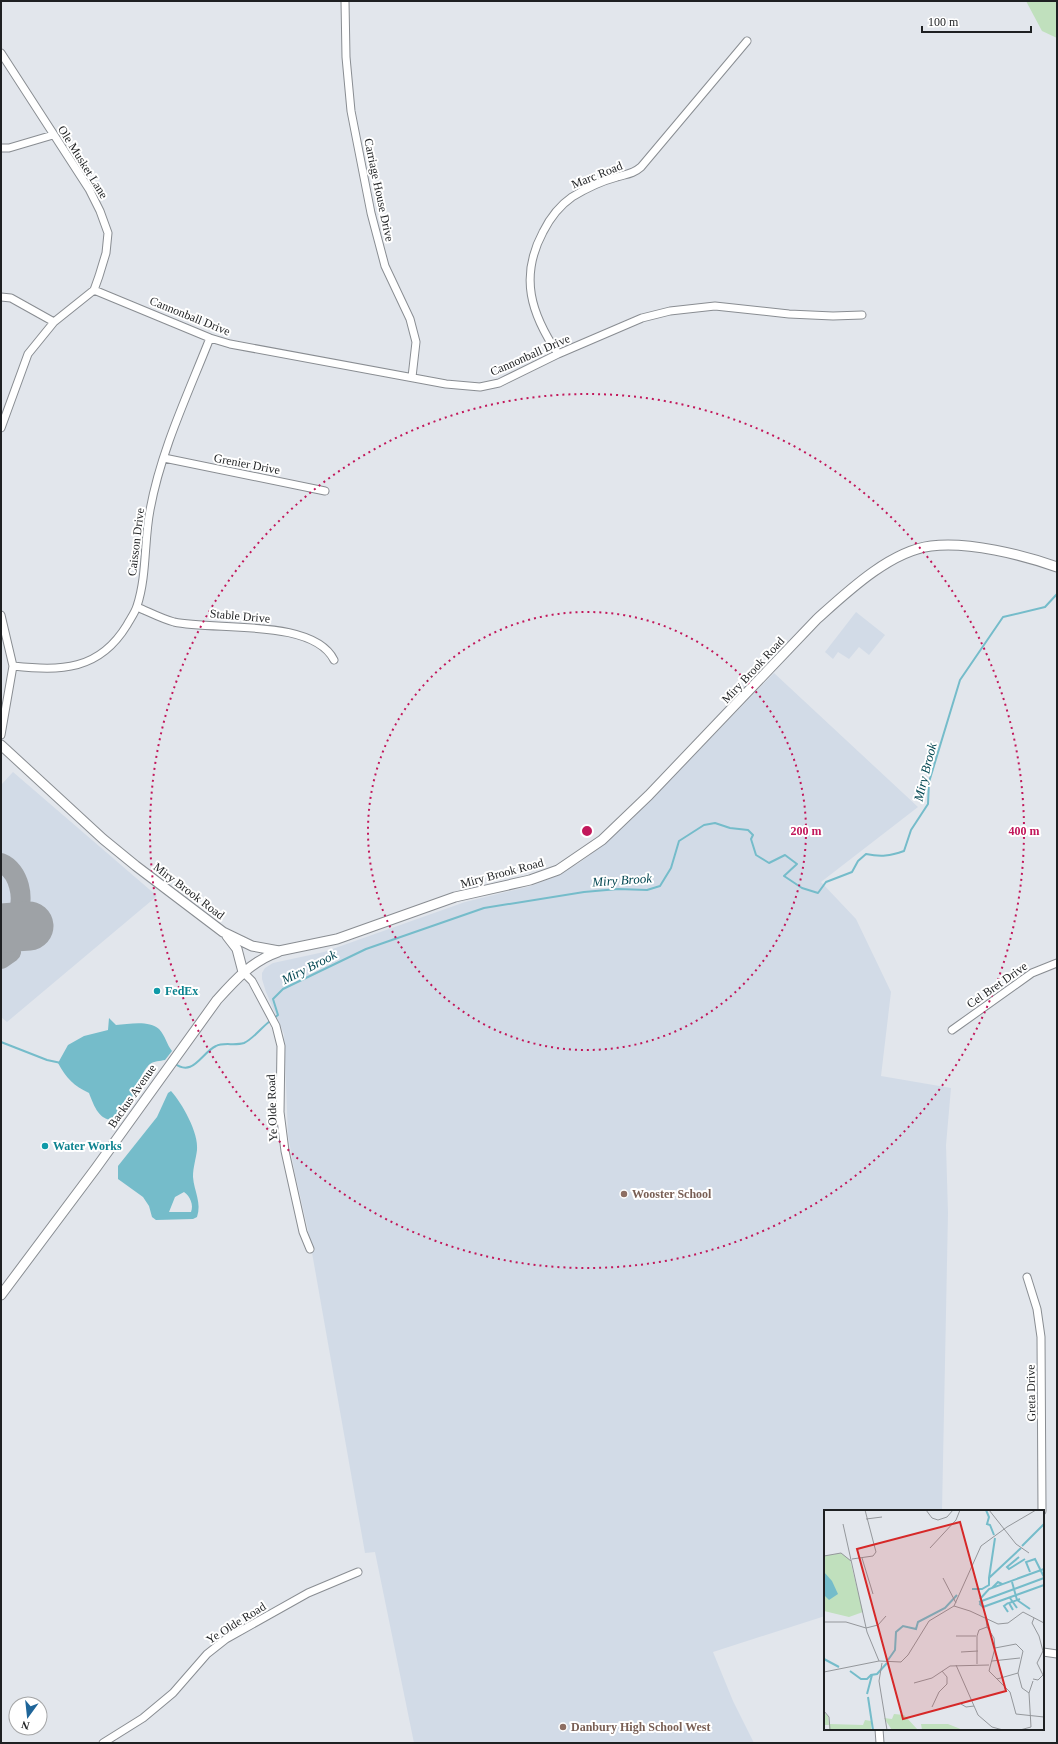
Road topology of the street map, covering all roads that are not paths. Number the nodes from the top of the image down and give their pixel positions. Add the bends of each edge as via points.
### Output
1 (345, 1) edge
2 (747, 41) dead end
3 (1, 54) edge
4 (53, 135) junction
5 (1, 148) edge
6 (94, 290) junction
7 (1, 297) edge
8 (862, 315) dead end
9 (54, 322) junction
10 (210, 338) junction
11 (558, 354) junction
12 (412, 377) junction
13 (1, 428) edge
14 (164, 458) junction
15 (325, 491) dead end
16 (1054, 566) edge
17 (137, 607) junction
18 (1, 615) edge
19 (334, 660) dead end
20 (13, 666) junction
21 (1, 735) edge
22 (1, 745) edge
23 (224, 932) junction
24 (279, 951) junction
25 (1057, 963) edge
26 (243, 972) junction
27 (952, 1030) dead end
28 (310, 1249) dead end
29 (1027, 1277) dead end
30 (1, 1295) edge
31 (1042, 1510) edge
32 (358, 1572) dead end
33 (1044, 1652) edge
34 (1057, 1654) edge
35 (879, 1730) edge
36 (103, 1743) edge
37 (880, 1743) edge

1 - 12 street, Carriage House Drive via 346,57 351,111 371,213 385,266 410,319 416,342
2 - 11 street, Marc Road via 638,170 591,187 572,197 559,207 549,220 534,254 529,287 536,314 548,340
3 - 4 street, Ole Musket Lane
4 - 5 street via 10,148
4 - 6 street, Ole Musket Lane via 89,189 108,233 106,253
6 - 9 street
6 - 10 street, Cannonball Drive
7 - 9 street via 11,298
8 - 11 street, Cannonball Drive via 795,314 715,306 670,311 642,318
9 - 13 street via 28,354
10 - 12 street, Cannonball Drive via 230,344
10 - 14 street, Caisson Drive
11 - 12 street, Cannonball Drive via 499,383 480,386 446,384
14 - 15 street, Grenier Drive
14 - 17 street, Caisson Drive via 150,510
16 - 24 main road, Miry Brook Road via 1030,558 962,545 930,546 903,555 844,594 817,619 649,795 602,840 582,855 558,870 530,880 456,897 337,939
17 - 19 street, Stable Drive via 174,622 270,630 300,636 330,650
17 - 20 street, Caisson Drive via 123,632 95,659 46,670
18 - 20 street
20 - 21 street
22 - 23 main road, Miry Brook Road via 103,839
23 - 24 main road, Miry Brook Road via 252,946
23 - 26 main road via 236,949
24 - 26 main road, Backus Avenue via 266,956
25 - 27 street, Cel Bret Drive via 1032,973
26 - 28 street, Ye Olde Road via 252,981 271,1015 281,1046 280,1112 284,1151 303,1232
26 - 30 main road, Backus Avenue via 217,1000 169,1064 96,1168
29 - 31 street, Greta Drive via 1037,1309 1041,1337
32 - 36 street, Ye Olde Road via 308,1593 226,1639 207,1654 173,1693 143,1718
33 - 34 street
35 - 37 street

